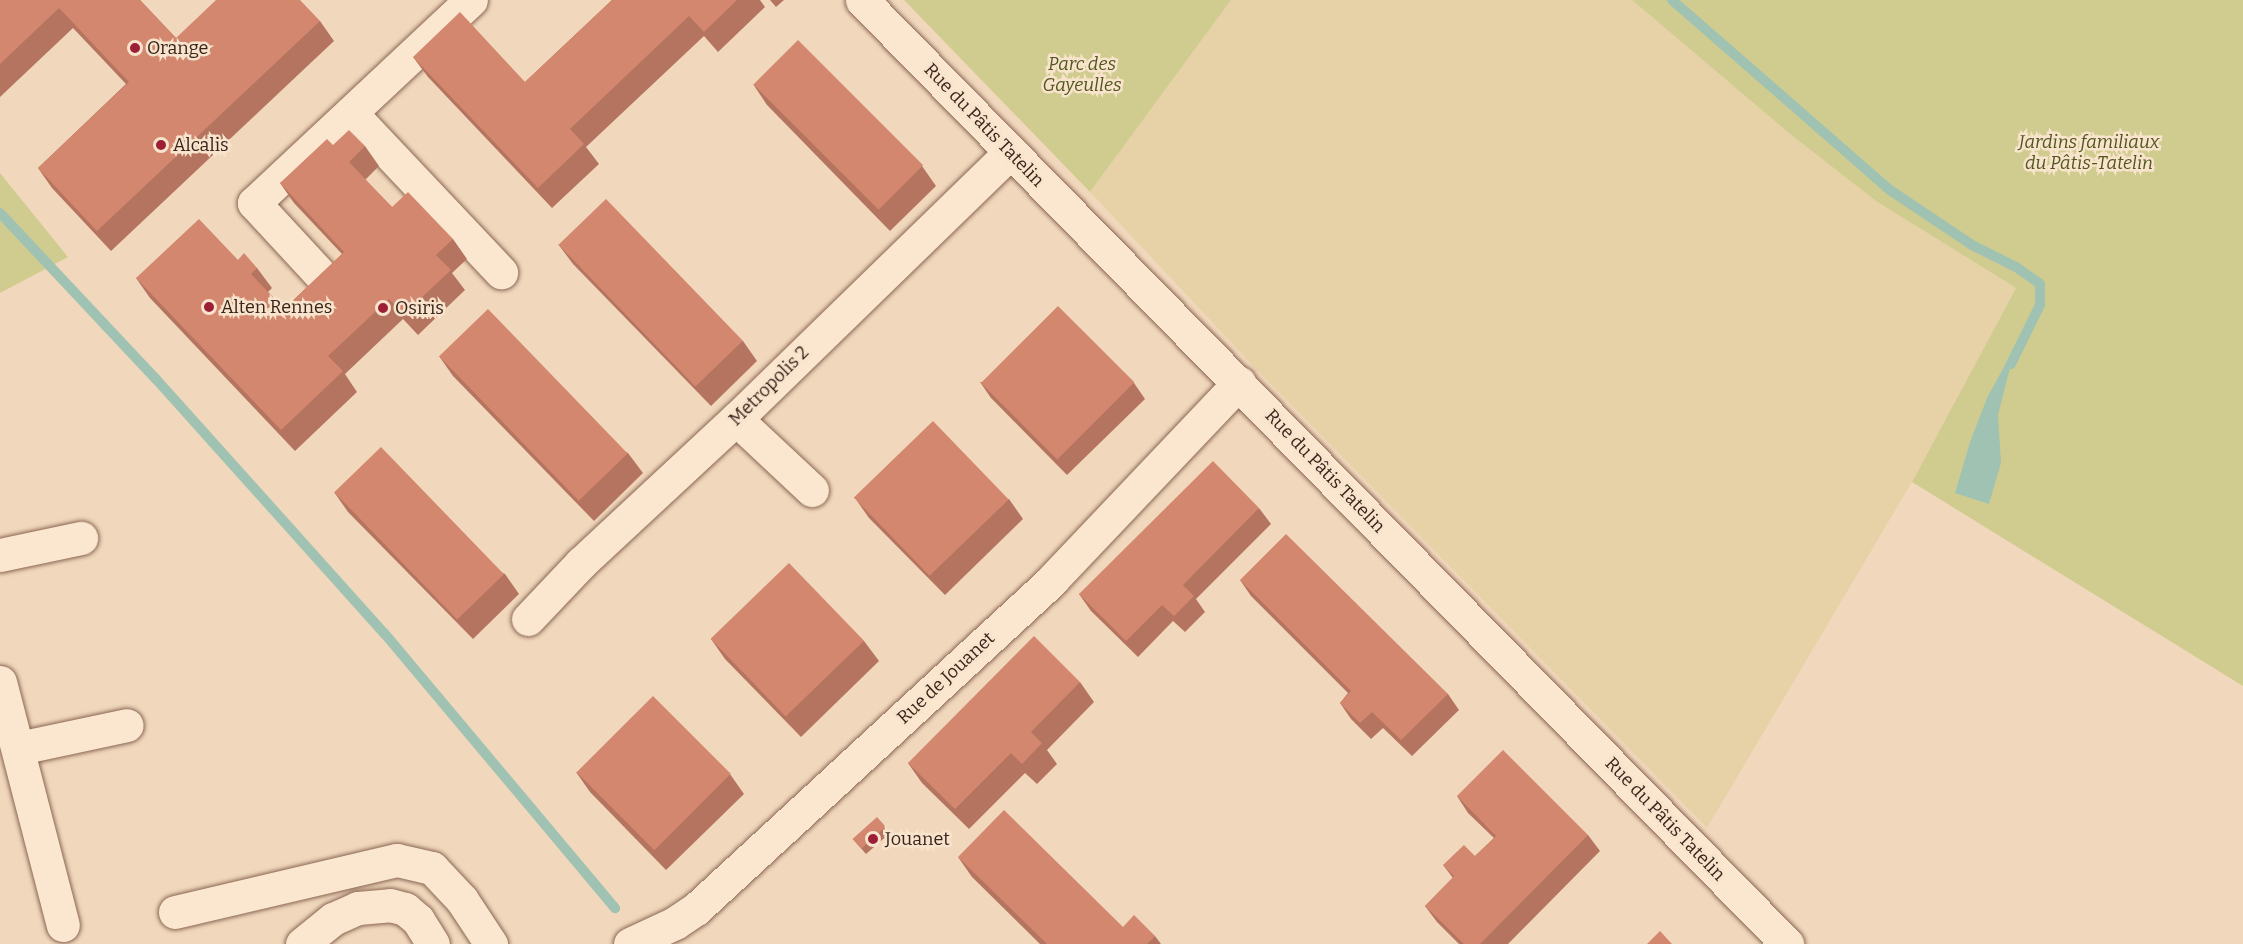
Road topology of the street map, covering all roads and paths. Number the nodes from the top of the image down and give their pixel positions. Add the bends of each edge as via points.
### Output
1 (471, 0) edge
2 (862, 0) edge
3 (351, 113) junction
4 (1010, 153) junction
5 (501, 272) dead end
6 (330, 285) edge
7 (1239, 383) junction
8 (736, 419) junction
9 (812, 490) dead end
10 (81, 538) dead end
11 (0, 555) edge
12 (528, 619) dead end
13 (0, 682) edge
14 (127, 725) dead end
15 (19, 748) junction
16 (175, 912) dead end
17 (63, 925) dead end
18 (302, 944) edge
19 (433, 944) edge
20 (491, 944) edge
21 (630, 944) edge
22 (1787, 944) edge

1 - 3 street
2 - 4 street, Rue du Pâtis Tatelin
3 - 5 street
3 - 6 street via 254,203
4 - 7 street, Rue du Pâtis Tatelin
4 - 8 street, Metropolis 2
7 - 21 street, Rue de Jouanet via 1052,580 696,909
7 - 22 street, Rue du Pâtis Tatelin
8 - 9 street
8 - 12 street, Metropolis 2
10 - 11 street
13 - 15 street
14 - 15 street
15 - 17 street
16 - 20 street via 397,860 432,867 462,900
18 - 19 street via 333,919 358,908 390,905 405,909 418,920

